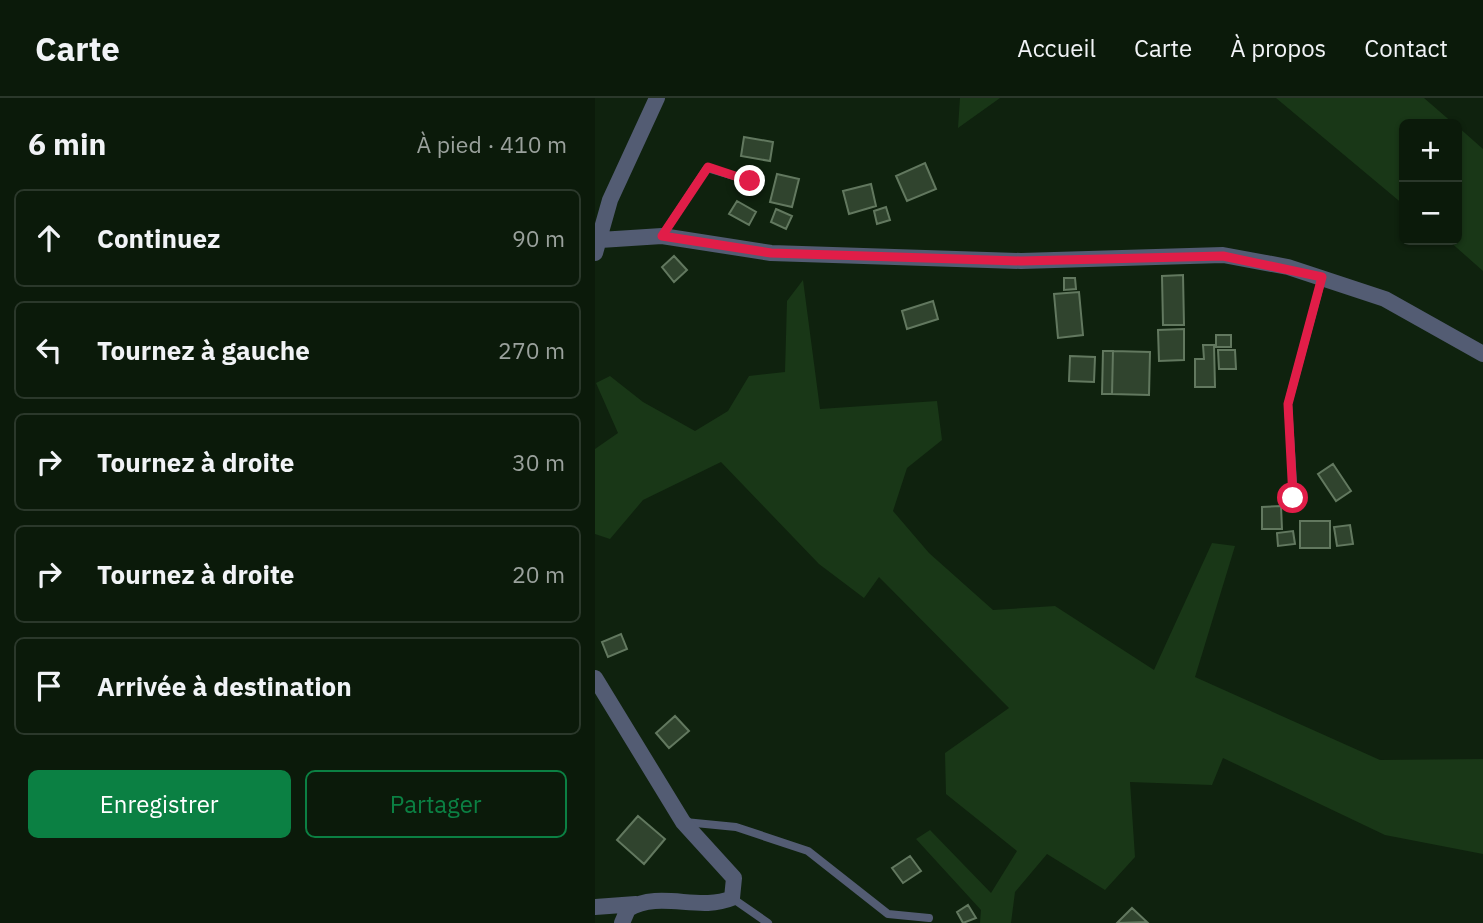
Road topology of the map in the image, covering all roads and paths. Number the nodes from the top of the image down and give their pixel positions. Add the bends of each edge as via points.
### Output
1 (657, 98) edge
2 (750, 181) dead end
3 (662, 236) junction
4 (598, 247) edge
5 (1322, 277) junction
6 (1483, 354) edge
7 (1293, 498) dead end
8 (595, 678) edge
9 (683, 822) junction
10 (732, 898) junction
11 (636, 904) junction
12 (595, 907) edge
13 (929, 918) dead end
14 (622, 923) edge
15 (768, 923) edge

1 - 4 street via 610,200
2 - 3 lane via 708,167
3 - 4 street
3 - 5 street via 771,253 1021,261 1223,256
5 - 6 street via 1385,299
5 - 7 lane via 1288,404
8 - 9 street
9 - 10 street via 734,878
9 - 13 lane via 736,827 808,851 888,914
10 - 11 street via 720,903 648,900
10 - 15 lane
11 - 12 street
11 - 14 street

